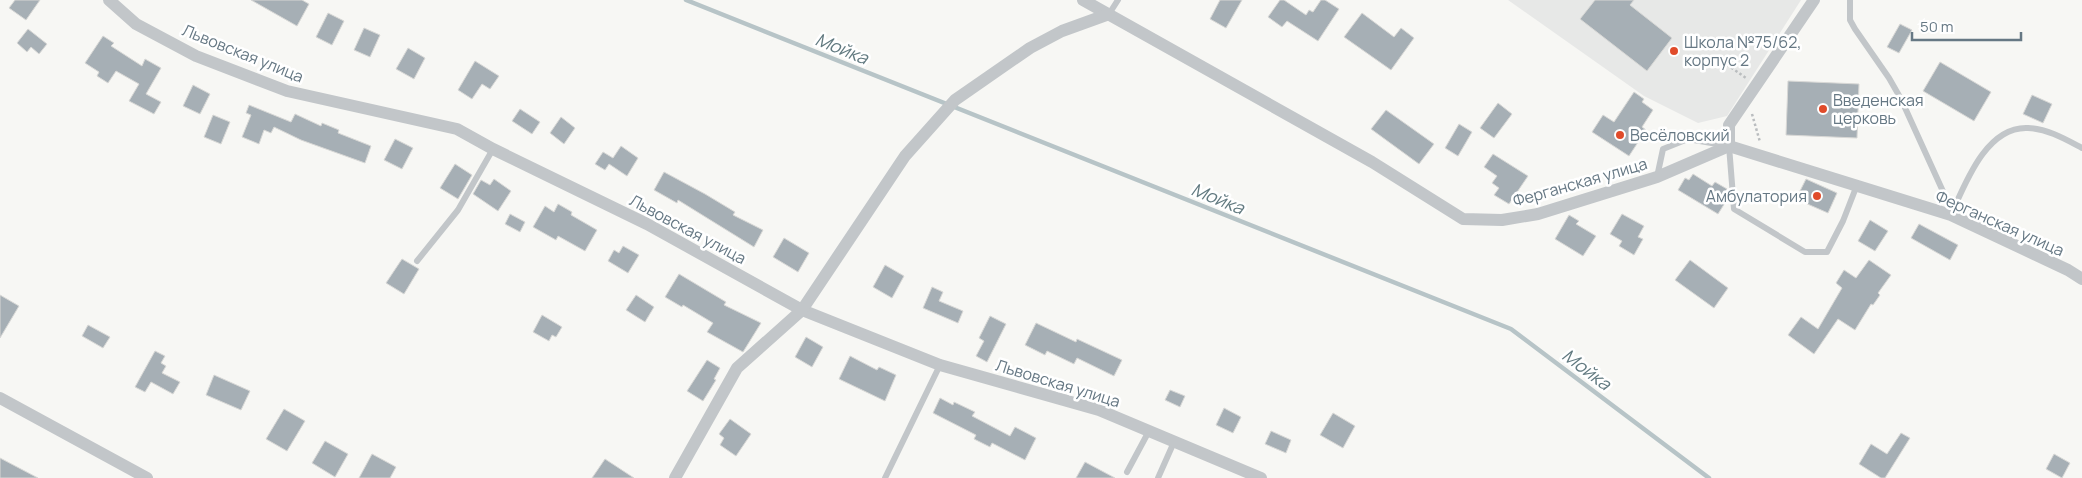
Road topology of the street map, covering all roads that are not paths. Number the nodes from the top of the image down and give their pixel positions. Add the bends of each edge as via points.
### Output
1 (109, 0) edge
2 (1083, 0) edge
3 (1118, 0) edge
4 (1814, 0) edge
5 (1850, 0) edge
6 (1109, 14) junction
7 (1729, 146) junction
8 (2082, 148) edge
9 (493, 149) junction
10 (1657, 177) junction
11 (1857, 185) junction
12 (1951, 215) junction
13 (417, 261) dead end
14 (2082, 279) edge
15 (802, 310) junction
16 (940, 365) junction
17 (0, 398) edge
18 (1148, 431) junction
19 (1174, 442) junction
20 (1127, 472) dead end
21 (147, 478) edge
22 (676, 478) edge
23 (885, 478) edge
24 (1158, 478) edge
25 (1261, 478) edge

1 - 9 street, Львовская улица via 136,24 196,56 287,91 457,129
2 - 6 street, Ферганская улица
3 - 6 lane
4 - 7 street via 1729,125
5 - 12 lane via 1852,25 1901,99
6 - 10 street, Ферганская улица via 1372,162 1464,219 1502,220 1538,214
6 - 15 street via 1062,31 1030,48 954,100 904,156
7 - 10 street, Ферганская улица
7 - 10 lane via 1688,139 1663,150
7 - 11 street, Ферганская улица
7 - 11 lane via 1734,209 1805,252 1827,252
8 - 12 lane via 2058,136 2027,128 2000,136 1978,161
9 - 13 lane via 458,210
9 - 15 street, Львовская улица via 647,224
11 - 12 street, Ферганская улица
12 - 14 street, Ферганская улица
15 - 16 street, Львовская улица
15 - 22 street via 737,368
16 - 18 street, Львовская улица via 1099,410
16 - 23 lane
17 - 21 street
18 - 19 street, Львовская улица
18 - 20 lane
19 - 24 lane
19 - 25 street, Львовская улица

